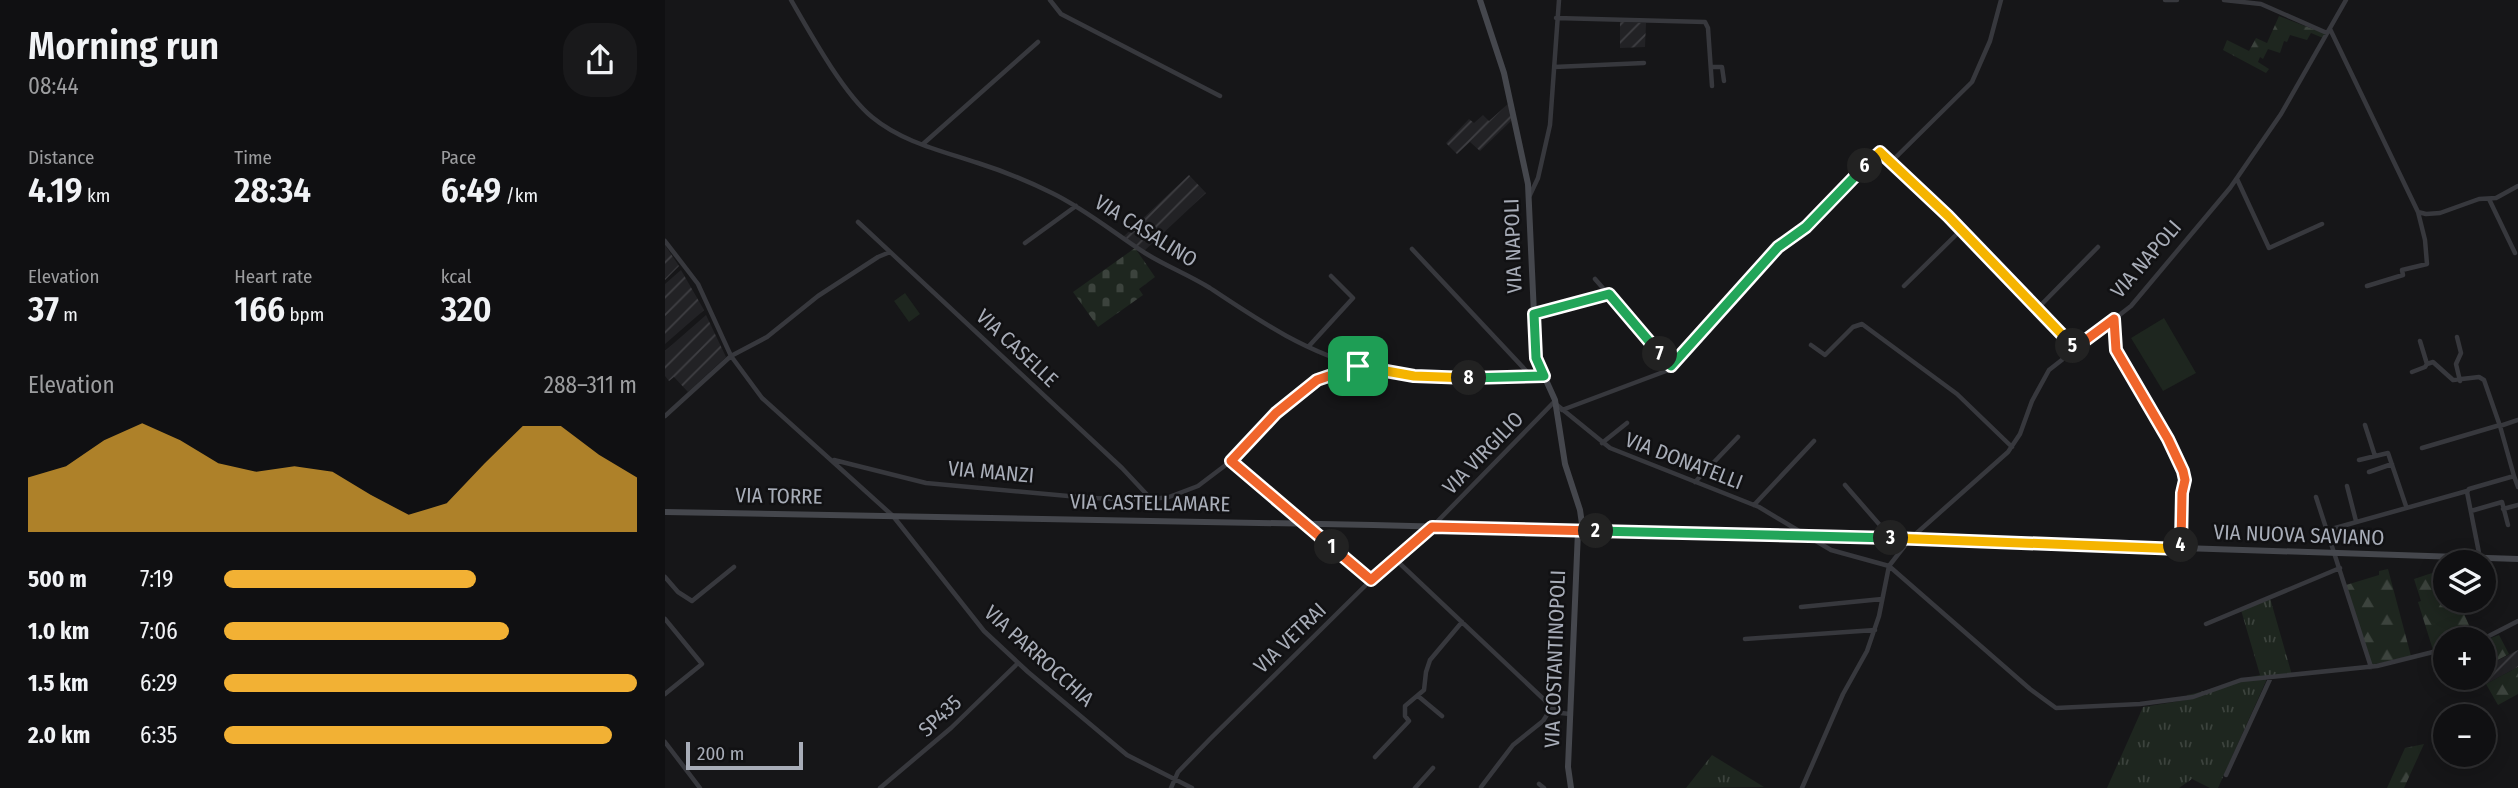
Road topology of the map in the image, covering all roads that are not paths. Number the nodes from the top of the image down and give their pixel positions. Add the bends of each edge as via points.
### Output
1 (790, 0) edge
2 (1050, 0) edge
3 (1481, 0) edge
4 (1559, 0) edge
5 (2001, 0) edge
6 (2165, 0) edge
7 (2177, 0) edge
8 (2224, 0) edge
9 (2346, 0) edge
10 (1556, 18) junction
11 (2329, 31) junction
12 (1038, 42) dead end
13 (1644, 62) dead end
14 (1553, 67) junction
15 (1711, 67) junction
16 (1724, 81) dead end
17 (1711, 86) dead end
18 (1220, 96) dead end
19 (922, 145) junction
20 (1891, 162) junction
21 (2237, 178) junction
22 (2518, 186) edge
23 (1529, 195) junction
24 (2489, 199) junction
25 (1076, 206) junction
26 (2418, 212) junction
27 (858, 222) dead end
28 (2322, 224) dead end
29 (1961, 230) junction
30 (665, 241) edge
31 (1025, 243) dead end
32 (2098, 247) dead end
33 (1412, 250) dead end
34 (890, 252) junction
35 (2515, 253) dead end
36 (1331, 276) dead end
37 (1595, 279) dead end
38 (1904, 286) dead end
39 (2367, 286) dead end
40 (1609, 294) junction
41 (2037, 309) junction
42 (1534, 314) junction
43 (2114, 319) junction
44 (2457, 337) dead end
45 (2420, 341) dead end
46 (1811, 345) dead end
47 (1309, 346) junction
48 (2075, 348) junction
49 (731, 356) junction
50 (2427, 364) junction
51 (1358, 366) junction
52 (1671, 366) junction
53 (2412, 372) dead end
54 (1544, 376) junction
55 (1532, 377) junction
56 (2460, 381) junction
57 (1558, 405) junction
58 (665, 416) edge
59 (2518, 420) edge
60 (1627, 424) dead end
61 (2365, 425) dead end
62 (2500, 426) junction
63 (1738, 437) dead end
64 (1814, 442) dead end
65 (1602, 443) junction
66 (2012, 447) junction
67 (2422, 448) dead end
68 (2375, 456) junction
69 (831, 459) junction
70 (2359, 460) dead end
71 (1231, 461) junction
72 (2392, 464) junction
73 (2369, 472) dead end
74 (2514, 476) junction
75 (1695, 482) junction
76 (1845, 485) dead end
77 (2347, 486) dead end
78 (2518, 487) edge
79 (2467, 491) junction
80 (2316, 497) dead end
81 (1152, 500) junction
82 (1754, 505) junction
83 (2518, 505) edge
84 (2406, 506) junction
85 (2503, 509) junction
86 (2472, 511) junction
87 (665, 512) edge
88 (893, 516) junction
89 (2356, 521) junction
90 (1305, 523) junction
91 (2508, 525) dead end
92 (1432, 527) junction
93 (2327, 530) junction
94 (1581, 531) junction
95 (1807, 536) junction
96 (1892, 538) junction
97 (1910, 539) junction
98 (2181, 549) junction
99 (2479, 550) edge
100 (2336, 554) junction
101 (2433, 558) edge
102 (2496, 558) edge
103 (1395, 559) junction
104 (2518, 559) edge
105 (1889, 566) junction
106 (734, 567) dead end
107 (2340, 568) junction
108 (665, 577) edge
109 (1371, 580) junction
110 (1882, 599) junction
111 (1801, 607) dead end
112 (665, 619) edge
113 (2518, 621) edge
114 (1462, 622) junction
115 (2206, 624) dead end
116 (1875, 630) junction
117 (2496, 632) edge
118 (1745, 639) dead end
119 (2433, 652) edge
120 (1018, 663) junction
121 (2371, 667) junction
122 (2272, 676) junction
123 (665, 694) edge
124 (1418, 696) junction
125 (1552, 707) junction
126 (1570, 714) junction
127 (1442, 716) dead end
128 (665, 742) edge
129 (1375, 757) dead end
130 (1433, 768) dead end
131 (2226, 775) dead end
132 (1175, 777) junction
133 (1481, 787) edge
134 (700, 788) edge
135 (880, 788) edge
136 (1171, 788) edge
137 (1192, 788) edge
138 (1415, 788) edge
139 (1571, 788) edge
140 (1802, 788) edge

1 - 19 street, VIA CASALINO via 858,103 886,127
2 - 18 street via 1061,15
3 - 23 main road, VIA NAPOLI via 1504,73
4 - 10 street
5 - 20 street via 1972,82
6 - 7 street
8 - 11 street via 2261,5
9 - 11 street, VIA NAPOLI
10 - 14 street
10 - 15 street via 1705,22
11 - 21 street, VIA NAPOLI
11 - 26 street
12 - 19 street
13 - 14 street
14 - 23 street via 1551,125
15 - 16 street via 1722,67
15 - 17 street
19 - 25 street, VIA CASALINO via 1030,182
20 - 29 street
20 - 52 street via 1880,152 1806,227 1778,247
21 - 28 street via 2269,248
21 - 43 street, VIA NAPOLI via 2131,306
22 - 24 street
23 - 42 main road, VIA NAPOLI
24 - 26 street via 2440,213
24 - 35 street
25 - 31 street
25 - 47 street, VIA CASALINO via 1144,252
26 - 39 street via 2427,264
27 - 34 street, VIA CASELLE
29 - 38 street
29 - 41 street
30 - 49 street, VIA PARROCCHIA via 698,284
32 - 41 street
33 - 55 street
34 - 49 street via 818,296 767,337
34 - 81 street, VIA CASELLE
36 - 47 street via 1353,298
37 - 40 street
40 - 42 street
40 - 52 street
41 - 48 street
42 - 54 main road, VIA NAPOLI via 1536,358
43 - 48 street, VIA NAPOLI
43 - 98 street via 2116,350 2183,471
44 - 56 street
45 - 50 street
46 - 66 street via 1825,355 1862,324 1957,394
47 - 51 street, VIA CASALINO
48 - 66 street, VIA NAPOLI via 2043,377
49 - 58 street
49 - 69 street, VIA PARROCCHIA via 762,398
50 - 53 street
50 - 56 street via 2433,362 2450,379
51 - 55 street, VIA CASALINO via 1423,376
51 - 71 street, VIA MANZI via 1317,380 1276,413
52 - 57 street
54 - 55 street, VIA CASALINO
54 - 57 main road, VIA NAPOLI
56 - 62 street via 2484,380
57 - 65 street, VIA DONATELLI
57 - 92 street, VIA VIRGILIO
57 - 94 main road, VIA NAPOLI via 1565,464 1580,510
59 - 62 street
60 - 65 street
61 - 68 street
62 - 67 street
62 - 74 street
63 - 75 street
64 - 82 street
65 - 75 street, VIA DONATELLI
66 - 97 street, VIA NAPOLI
68 - 70 street
68 - 72 street via 2388,453
69 - 81 street, VIA MANZI via 926,482
69 - 88 street, VIA PARROCCHIA
71 - 81 street, VIA MANZI via 1198,486
71 - 90 street
72 - 73 street
72 - 84 street
74 - 78 street
74 - 79 street
75 - 82 street, VIA DONATELLI
76 - 96 street
77 - 89 street
79 - 84 street
79 - 86 street
80 - 93 street
82 - 95 street, VIA DONATELLI
83 - 85 street
84 - 89 street
85 - 86 street via 2502,502
85 - 91 street
86 - 99 street
87 - 88 main road, VIA TORRE
88 - 90 main road, VIA CASTELLAMARE
88 - 120 street, VIA PARROCCHIA via 965,609
89 - 93 street
90 - 92 main road, VIA CASTELLAMARE
90 - 109 street
92 - 94 main road, VIA CASTELLAMARE
92 - 103 street, VIA VETRAI
93 - 100 street
94 - 95 main road, VIA CASTELLAMARE
94 - 126 main road, VIA COSTANTINOPOLI
95 - 96 main road, VIA CASTELLAMARE
95 - 105 street, VIA DONATELLI via 1831,550
96 - 97 main road, VIA CASTELLAMARE
97 - 98 main road, VIA NUOVA SAVIANO
97 - 105 street, VIA NAPOLI
98 - 100 main road, VIA NUOVA SAVIANO
100 - 101 main road, VIA NUOVA SAVIANO
100 - 107 street
102 - 104 main road, VIA NUOVA SAVIANO
103 - 109 street, VIA VETRAI
103 - 114 street
105 - 110 street
105 - 122 street via 2056,708 2193,697 2230,683
106 - 108 street via 692,601
107 - 115 street
107 - 121 street
109 - 132 street, VIA VETRAI
110 - 111 street
110 - 116 street
112 - 123 street via 702,664
113 - 117 street
114 - 124 street via 1430,660 1424,690
114 - 125 street
116 - 118 street
116 - 140 street
119 - 121 street
120 - 132 street, VIA PARROCCHIA via 1127,755
120 - 135 street, SP435
121 - 122 street
122 - 131 street
124 - 127 street
124 - 129 street via 1405,706 1409,721
125 - 126 street
125 - 133 street via 1543,721 1513,745
126 - 139 main road, VIA COSTANTINOPOLI
128 - 134 street
130 - 138 street
132 - 136 street
132 - 137 street, VIA PARROCCHIA

